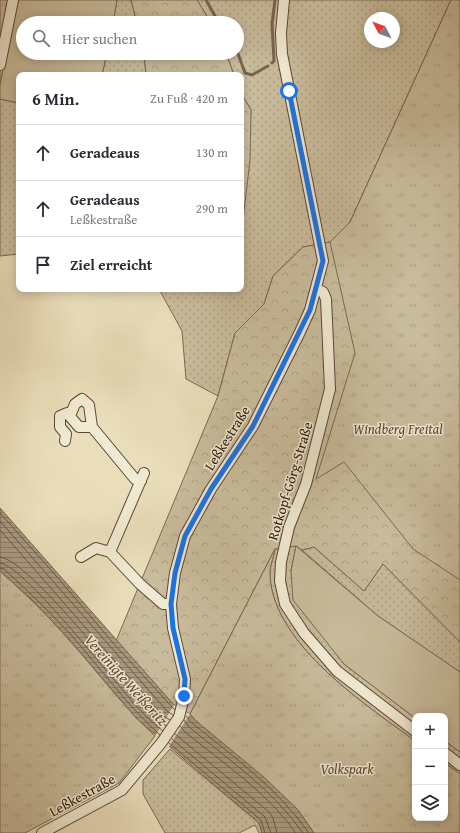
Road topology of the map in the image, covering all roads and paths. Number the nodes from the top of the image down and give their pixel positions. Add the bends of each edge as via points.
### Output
1 (13, 0) edge
2 (284, 0) edge
3 (0, 65) edge
4 (317, 289) junction
5 (70, 416) junction
6 (92, 427) junction
7 (65, 441) dead end
8 (110, 552) junction
9 (80, 557) dead end
10 (171, 604) junction
11 (412, 729) edge
12 (448, 755) edge
13 (460, 765) edge
14 (42, 833) edge

1 - 3 street
2 - 4 street via 282,54 323,261
4 - 10 street, Leßkestraße via 302,328 253,426 211,489 185,536 175,573
4 - 11 street, Rotkopf-Görg-Straße via 323,292 326,300 330,389 306,484 290,527 281,562 280,581 285,604 304,633 336,671
5 - 6 street via 79,427
5 - 6 street via 75,404 82,399 89,405
5 - 7 street via 68,413 60,416 60,427 66,434
6 - 8 street via 135,479 142,477
8 - 9 street via 96,548
8 - 10 street via 157,599 163,604
10 - 14 street, Leßkestraße via 173,628 185,679 182,709 174,726 122,790
12 - 13 street

